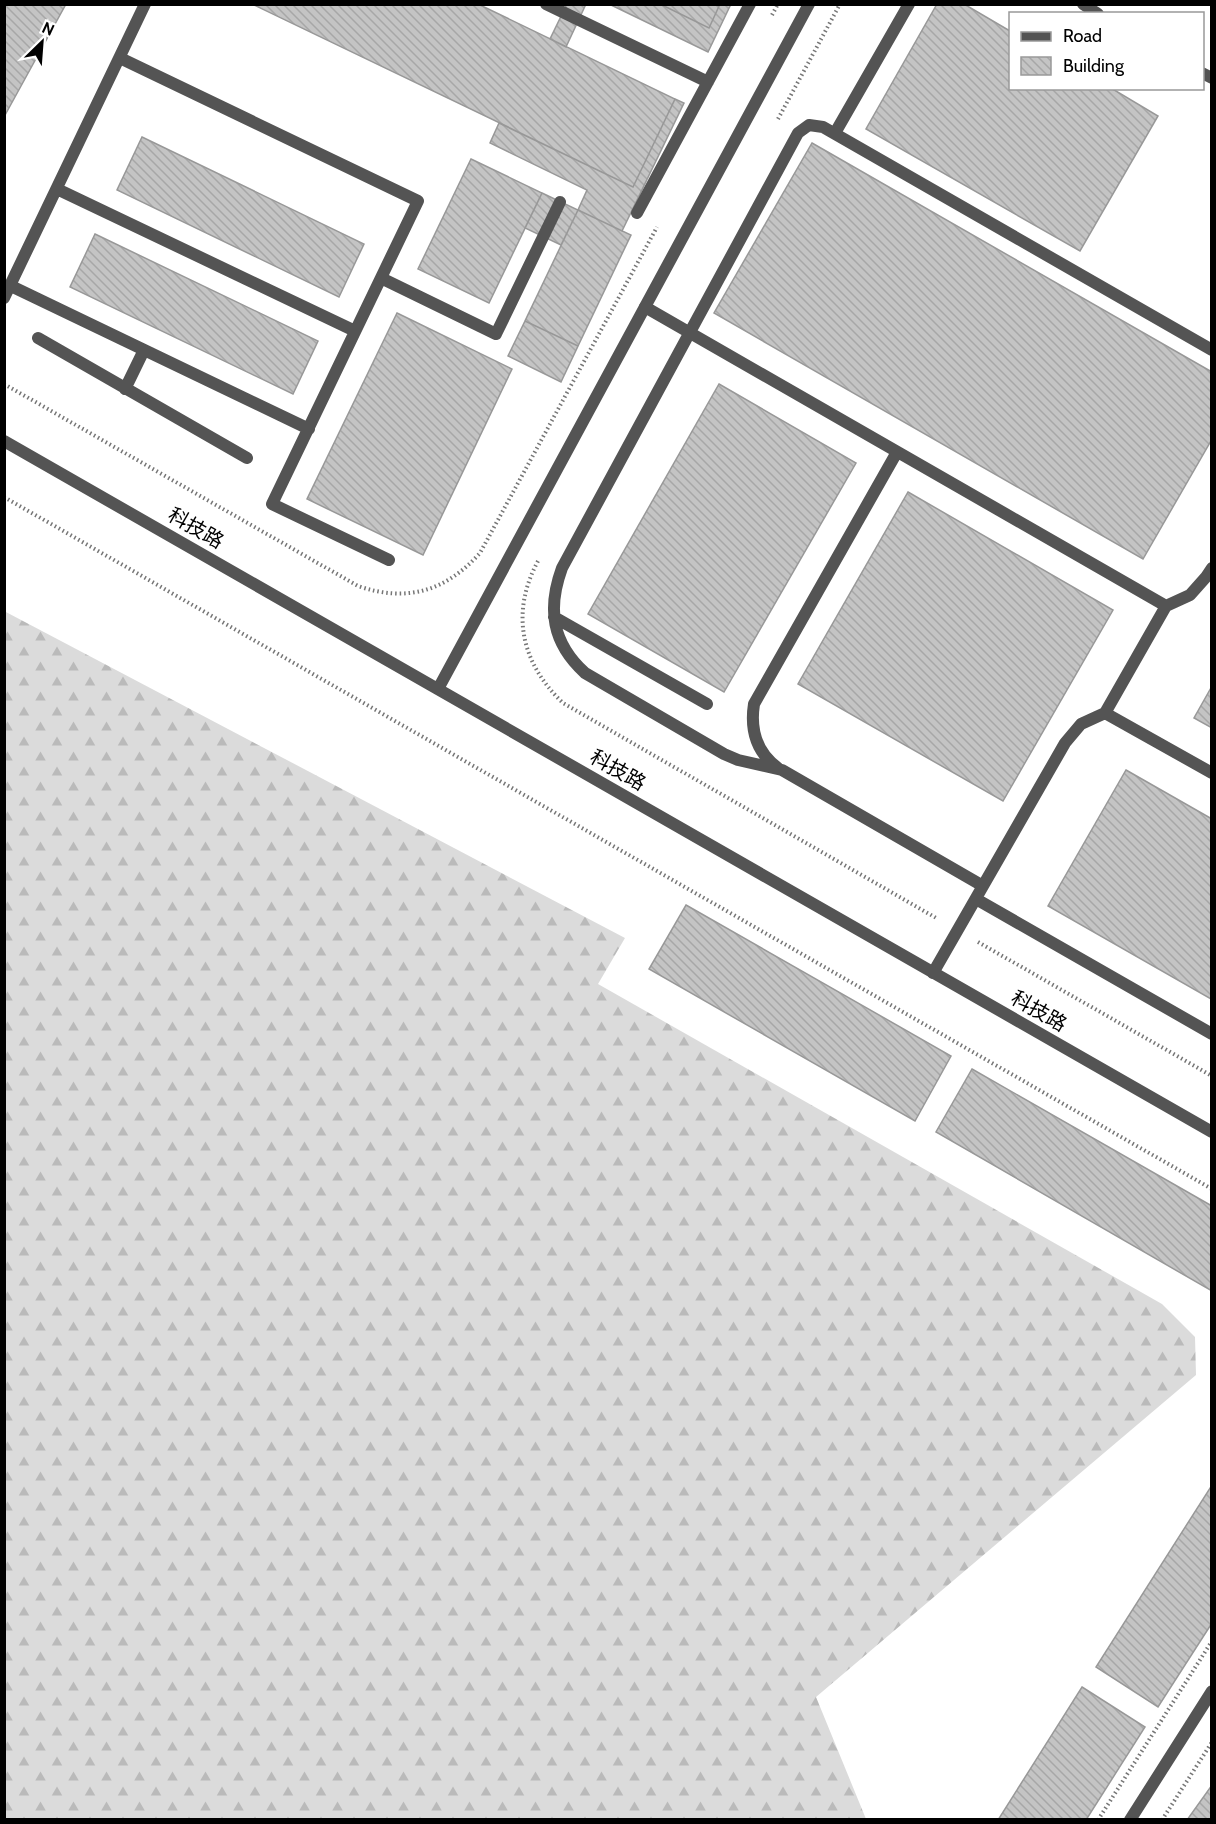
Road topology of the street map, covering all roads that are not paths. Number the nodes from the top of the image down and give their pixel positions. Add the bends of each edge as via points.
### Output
1 (145, 4) edge
2 (546, 4) edge
3 (750, 4) edge
4 (809, 4) edge
5 (909, 4) edge
6 (120, 58) junction
7 (708, 82) junction
8 (835, 133) junction
9 (57, 189) junction
10 (560, 202) dead end
11 (637, 213) dead end
12 (381, 278) junction
13 (10, 286) junction
14 (4, 298) edge
15 (645, 307) junction
16 (355, 332) junction
17 (690, 333) junction
18 (38, 338) dead end
19 (144, 350) junction
20 (1212, 350) edge
21 (125, 389) junction
22 (309, 429) junction
23 (4, 441) edge
24 (897, 452) junction
25 (246, 458) dead end
26 (389, 560) dead end
27 (1212, 568) edge
28 (1166, 606) junction
29 (554, 617) junction
30 (438, 689) junction
31 (706, 704) dead end
32 (1106, 713) junction
33 (782, 770) junction
34 (1212, 773) edge
35 (983, 886) junction
36 (976, 898) junction
37 (933, 973) junction
38 (1212, 1034) edge
39 (1212, 1132) edge
40 (1212, 1691) edge
41 (1130, 1820) edge

1 - 6 street
2 - 7 street
3 - 7 street
4 - 15 street
5 - 8 street
6 - 9 street
6 - 12 street via 418,201
7 - 11 street
8 - 17 street via 809,125 798,133
8 - 20 street
9 - 13 street
9 - 16 street
10 - 12 street via 496,334
12 - 16 street
13 - 14 street
13 - 19 street
15 - 17 street
15 - 30 street
16 - 22 street
17 - 24 street
17 - 29 street via 562,568 554,593
18 - 21 street
19 - 21 street
19 - 22 street
21 - 25 street
22 - 26 street via 272,504
23 - 30 street, 科技路
24 - 28 street
24 - 33 street via 754,704 752,719 759,749
27 - 28 street via 1190,595
28 - 32 street
29 - 31 street
29 - 33 street via 568,654 596,681 724,754
30 - 37 street, 科技路
32 - 34 street
32 - 35 street via 1081,724 1065,743
33 - 35 street
35 - 36 street
36 - 37 street
36 - 38 street
37 - 39 street, 科技路
40 - 41 street

